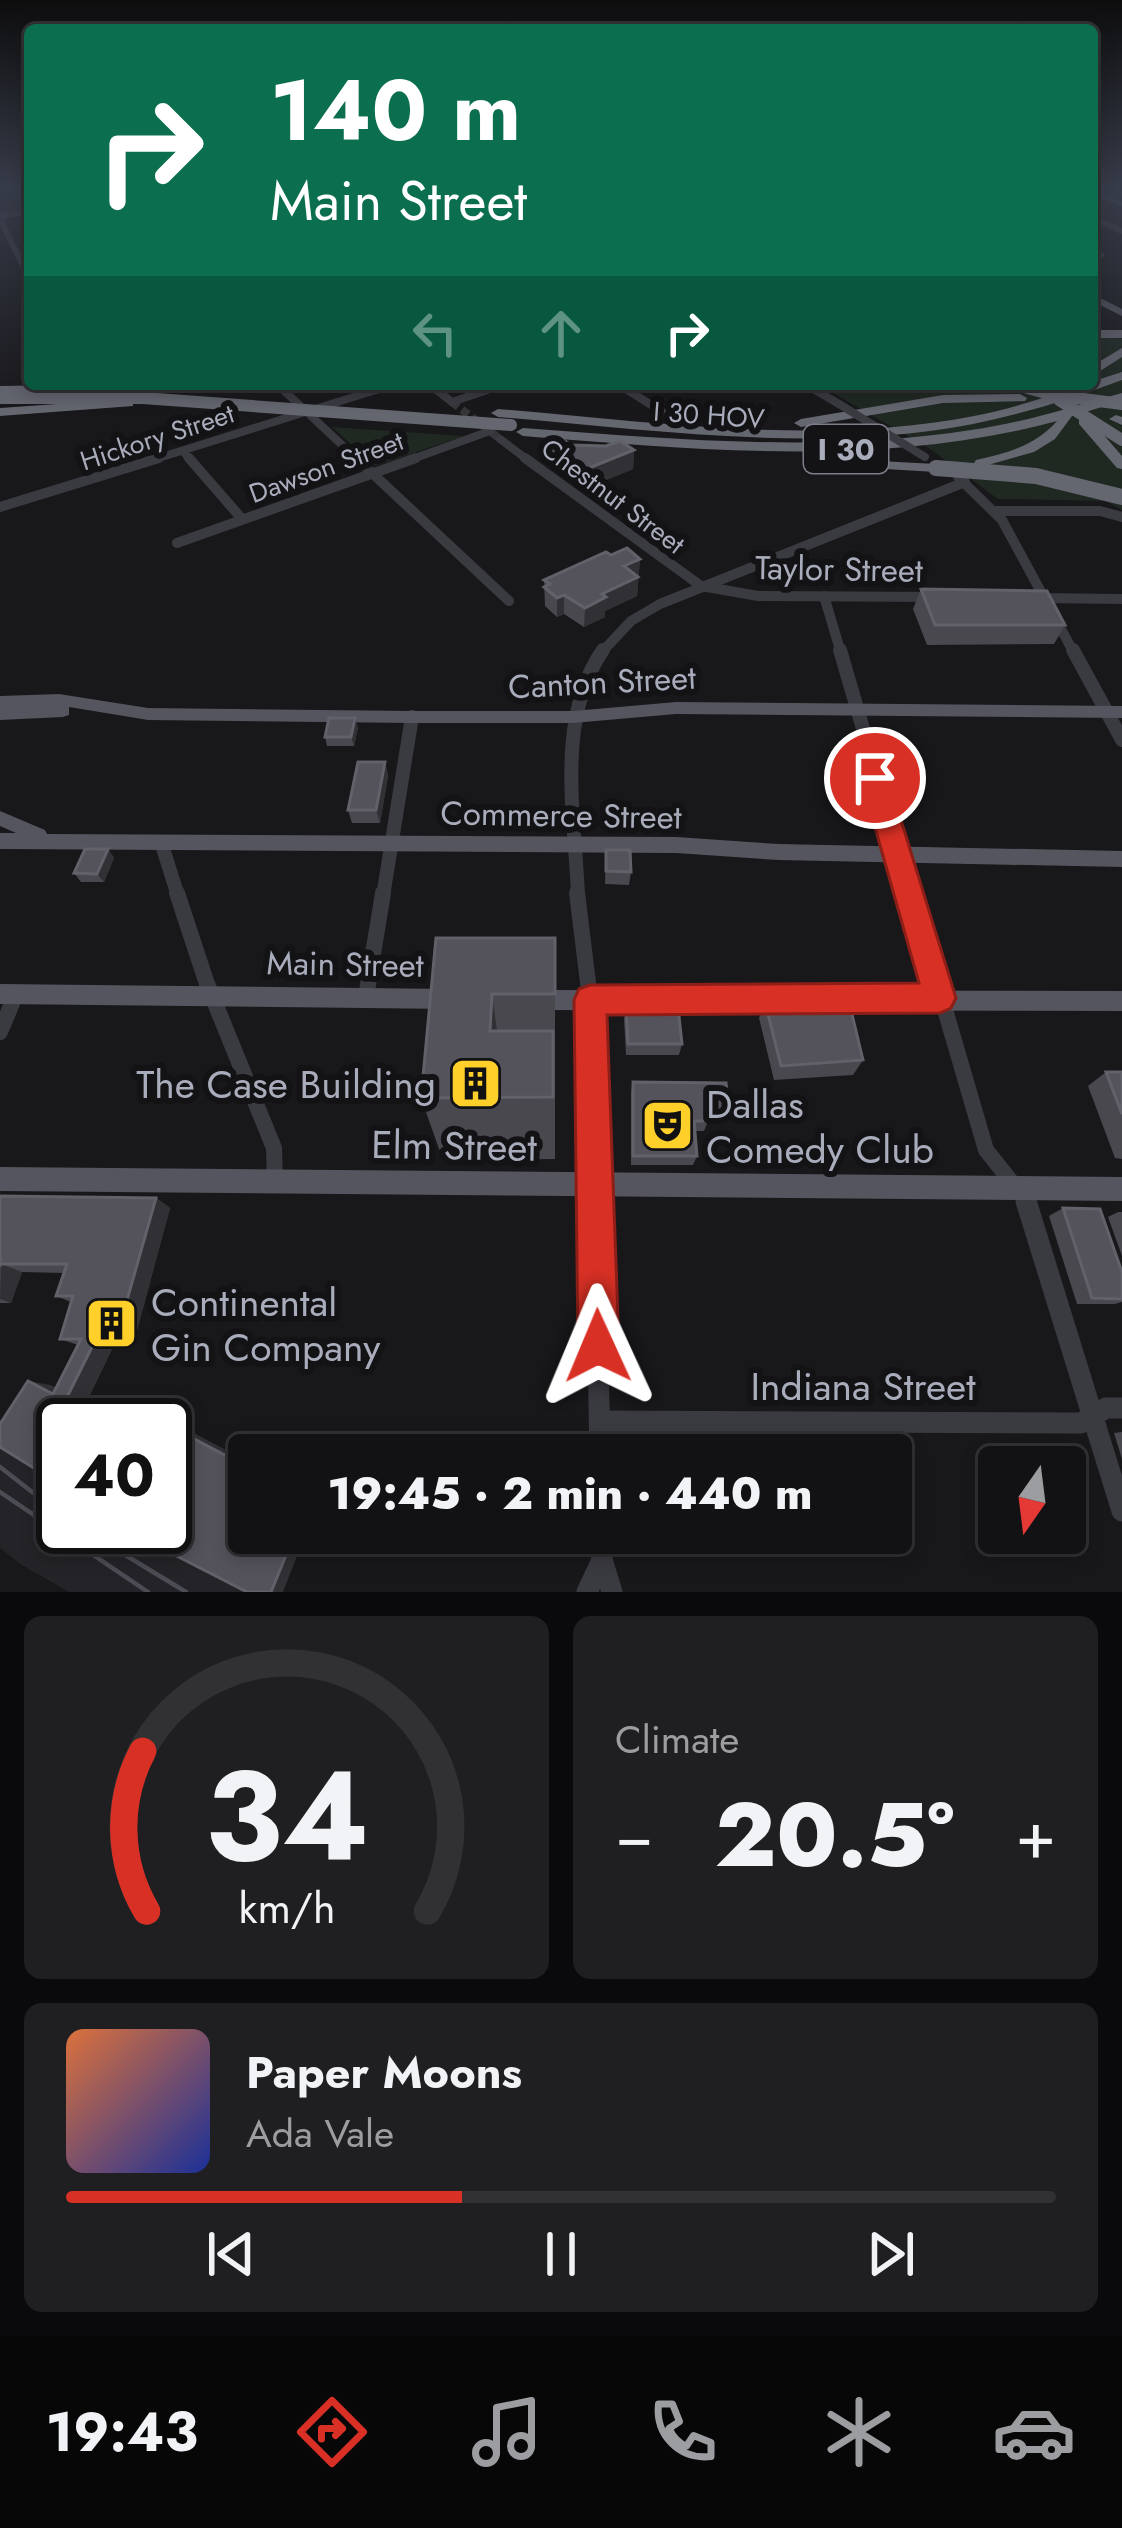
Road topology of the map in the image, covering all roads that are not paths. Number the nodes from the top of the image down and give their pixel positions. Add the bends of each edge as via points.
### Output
1 (1122, 352) edge
2 (1098, 367) edge
3 (67, 390) edge
4 (150, 390) edge
5 (283, 390) edge
6 (376, 390) edge
7 (436, 390) edge
8 (488, 390) edge
9 (628, 390) edge
10 (816, 390) edge
11 (900, 390) edge
12 (1043, 390) edge
13 (1062, 390) edge
14 (1075, 390) edge
15 (1082, 390) edge
16 (1085, 390) edge
17 (1016, 391) edge
18 (0, 397) edge
19 (1121, 406) edge
20 (307, 412) junction
21 (664, 412) dead end
22 (856, 415) junction
23 (510, 423) junction
24 (648, 424) junction
25 (495, 435) joint
26 (565, 435) junction
27 (1122, 440) edge
28 (183, 451) junction
29 (931, 462) junction
30 (1122, 465) edge
31 (372, 473) junction
32 (965, 482) junction
33 (1122, 497) edge
34 (0, 507) edge
35 (996, 511) junction
36 (1122, 518) edge
37 (242, 519) junction
38 (177, 543) dead end
39 (675, 568) junction
40 (701, 586) junction
41 (824, 596) junction
42 (674, 597) junction
43 (948, 597) edge
44 (1012, 598) edge
45 (1045, 598) junction
46 (1122, 599) edge
47 (509, 601) dead end
48 (0, 701) edge
49 (86, 707) junction
50 (856, 709) junction
51 (1114, 712) edge
52 (0, 714) edge
53 (412, 717) junction
54 (573, 717) junction
55 (1122, 740) edge
56 (0, 818) edge
57 (60, 841) junction
58 (0, 842) edge
59 (160, 842) junction
60 (391, 843) junction
61 (576, 844) junction
62 (897, 854) junction
63 (1122, 859) edge
64 (8, 994) edge
65 (212, 995) junction
66 (366, 998) junction
67 (940, 998) junction
68 (472, 999) edge
69 (510, 999) edge
70 (590, 1000) junction
71 (1122, 1001) edge
72 (0, 1032) edge
73 (0, 1179) edge
74 (275, 1183) junction
75 (1013, 1186) junction
76 (595, 1187) junction
77 (1122, 1189) edge
78 (1122, 1408) edge
79 (1094, 1417) junction
80 (600, 1421) junction
81 (600, 1434) edge
82 (1122, 1511) edge
83 (602, 1554) edge
84 (602, 1560) junction
85 (587, 1592) edge
86 (612, 1592) edge

1 - 2 highway
3 - 18 highway, I 30
4 - 23 highway, I 30
5 - 20 street
6 - 20 street, Hickory Street
7 - 8 street via 452,402
9 - 21 street
10 - 29 street, bridge
11 - 22 highway
12 - 27 highway, bridge
13 - 29 highway, bridge via 1066,416 1048,439 998,460
14 - 19 highway, bridge
15 - 30 highway, bridge via 1084,421
16 - 24 highway, I 30 via 1040,407 909,430 781,434
17 - 19 highway, bridge
17 - 22 highway
18 - 23 highway, I 30, bridge
18 - 23 highway, I 30 HOV, bridge via 143,398
19 - 23 highway, I 30 HOV via 884,441 752,442
19 - 26 highway, I 30 via 884,447
20 - 28 street, Hickory Street
20 - 31 street
22 - 24 highway via 781,425
23 - 24 highway, I 30
23 - 26 highway, I 30
25 - 31 street, Dawson Street
25 - 39 street, Chestnut Street
26 - 29 highway via 804,460
28 - 34 street, Hickory Street
28 - 37 street
29 - 32 street
29 - 33 highway, bridge
31 - 37 street, Dawson Street
31 - 47 street
32 - 35 street
32 - 40 street
35 - 36 street
35 - 45 street
37 - 38 street, Dawson Street
39 - 40 street, Chestnut Street
39 - 42 street
40 - 41 street, Taylor Street via 737,595
40 - 42 street
41 - 43 street, Taylor Street
41 - 50 street
42 - 54 street via 605,646
44 - 45 street
45 - 46 street
45 - 51 street
48 - 49 main road, Canton Street
49 - 52 main road, Canton Street
49 - 53 main road, Canton Street
50 - 51 main road, Canton Street
50 - 54 main road, Canton Street via 676,708
50 - 62 street
51 - 55 street
53 - 54 main road, Canton Street
53 - 60 street
54 - 61 street
56 - 57 main road
57 - 58 main road, Commerce Street
57 - 59 main road, Commerce Street
59 - 60 main road, Commerce Street
59 - 65 street
60 - 61 main road, Commerce Street
60 - 66 street
61 - 62 main road, Commerce Street
61 - 70 street
62 - 63 main road, Commerce Street
62 - 67 street
64 - 65 main road, Main Street
64 - 72 street
65 - 66 main road, Main Street
65 - 74 street via 274,1148
66 - 68 main road, Main Street
67 - 70 main road
67 - 71 main road
67 - 75 street via 986,1150
69 - 70 main road
70 - 76 street
73 - 74 main road, Elm Street
74 - 76 main road, Elm Street
75 - 76 main road, Elm Street
75 - 77 main road, Elm Street
75 - 79 street via 1034,1217
76 - 80 street
78 - 79 street, Indiana Street
79 - 80 street, Indiana Street via 1081,1424
79 - 82 street
80 - 81 street
83 - 84 street
84 - 85 street
84 - 86 street

